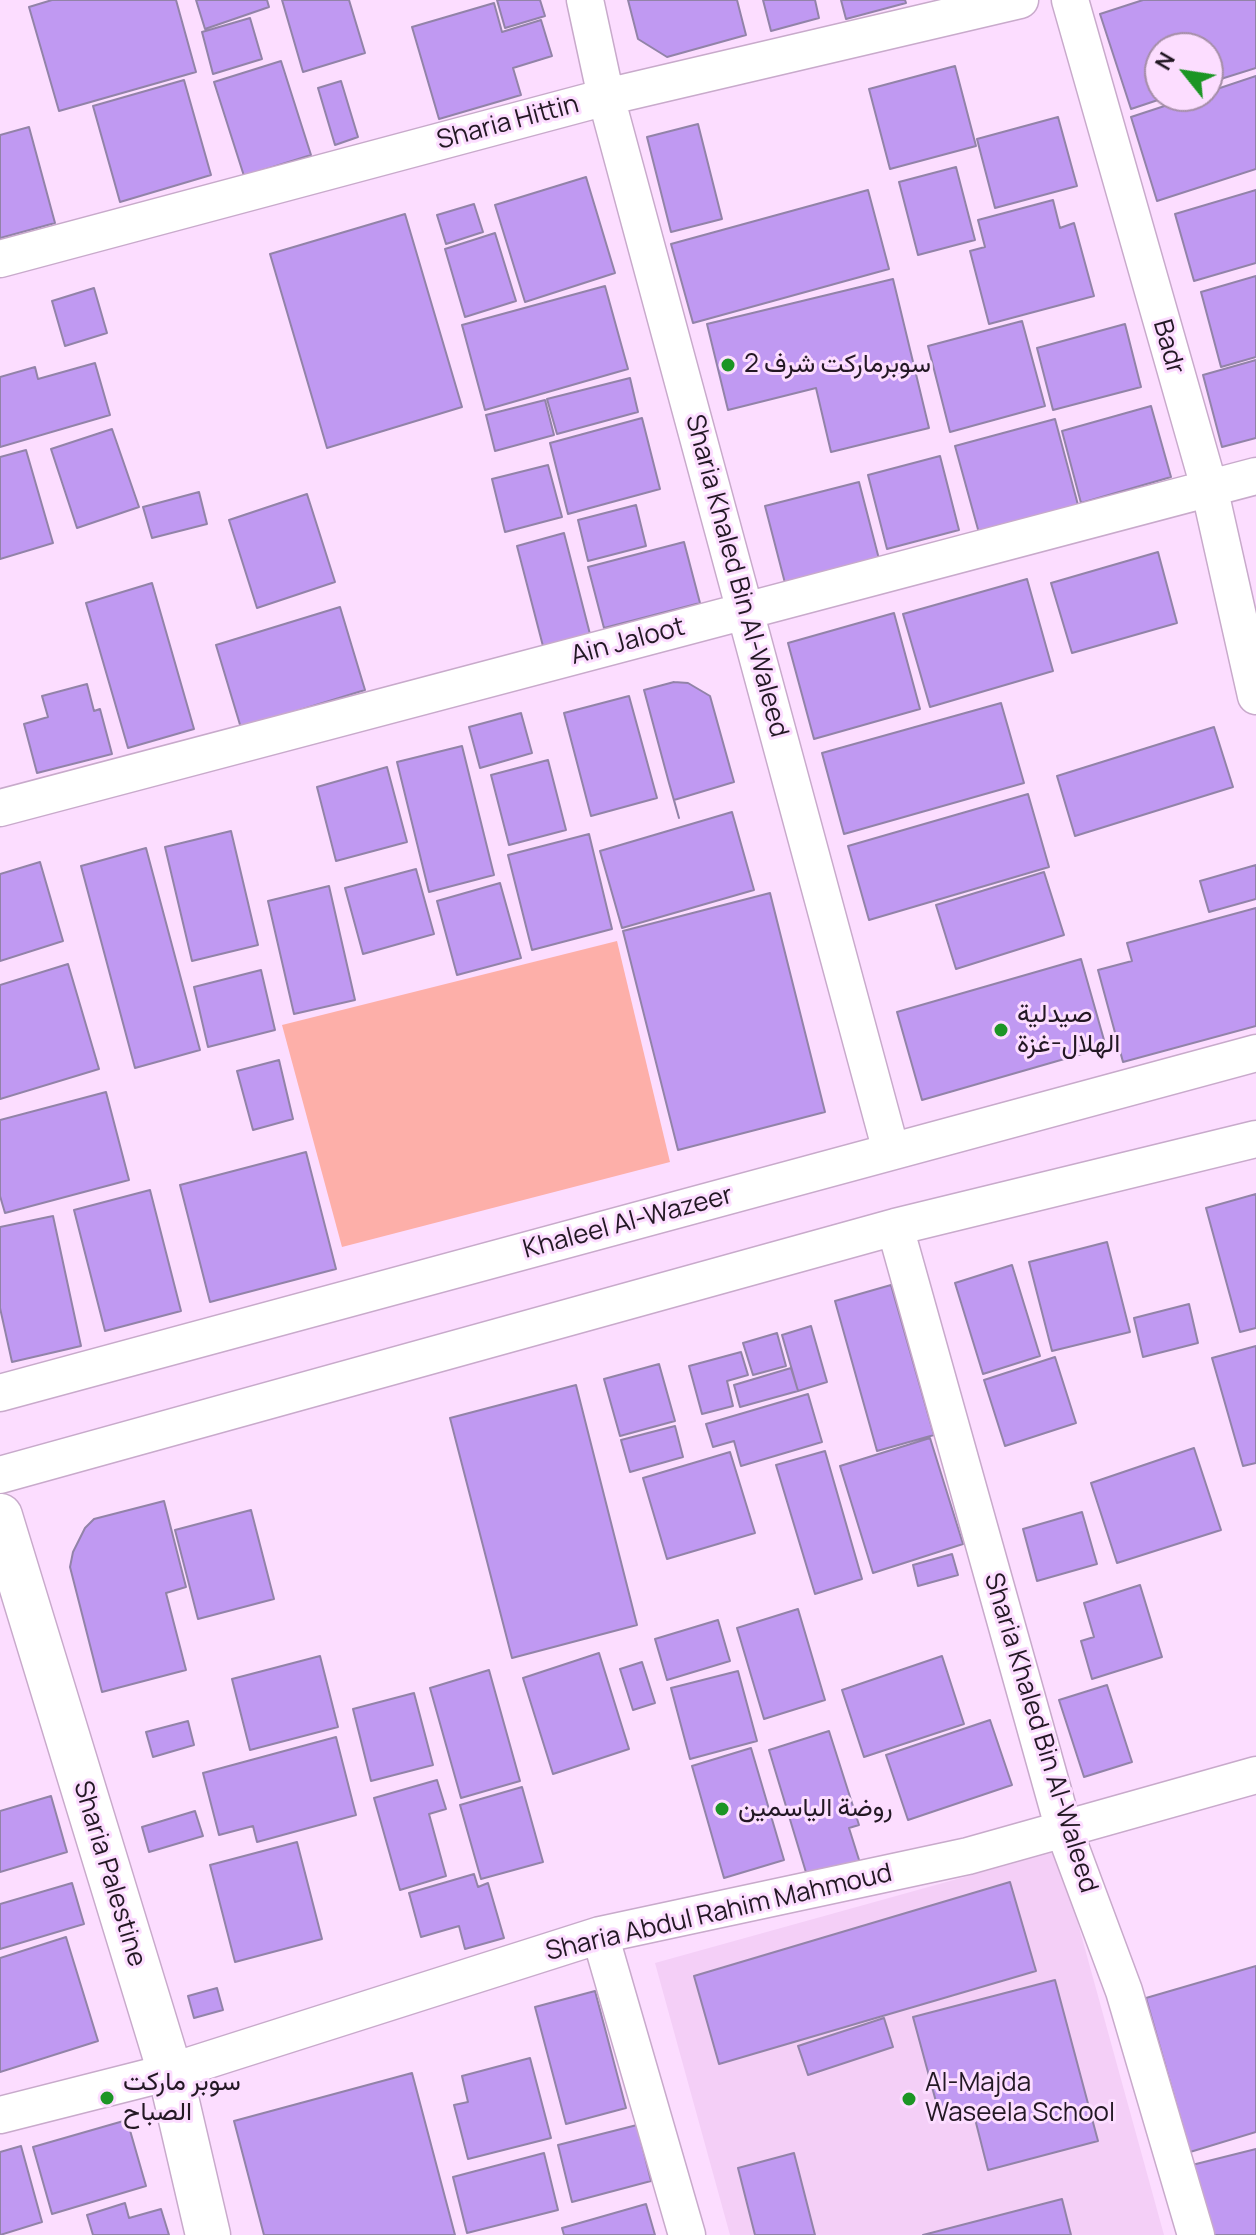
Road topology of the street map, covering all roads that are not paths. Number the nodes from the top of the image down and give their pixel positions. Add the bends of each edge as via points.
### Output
1 (585, 0) edge
2 (1020, 0) edge
3 (1070, 0) edge
4 (606, 97) junction
5 (0, 259) edge
6 (1256, 476) edge
7 (1209, 487) junction
8 (746, 610) junction
9 (1256, 696) edge
10 (0, 808) edge
11 (1256, 1053) edge
12 (1256, 1139) edge
13 (891, 1151) junction
14 (895, 1227) junction
15 (0, 1393) edge
16 (0, 1475) edge
17 (0, 1516) edge
18 (1256, 1775) edge
19 (1064, 1830) junction
20 (600, 1935) junction
21 (170, 2072) junction
22 (0, 2115) edge
23 (208, 2235) edge
24 (687, 2235) edge
25 (1196, 2235) edge

1 - 4 street, Sharia Khaled Bin Al-Waleed
2 - 4 street, Sharia Hittin
3 - 7 street, Badr
4 - 5 street, Sharia Hittin
4 - 8 street, Sharia Khaled Bin Al-Waleed
6 - 7 street, Ain Jaloot
7 - 8 street, Ain Jaloot
7 - 9 street, Badr
8 - 10 street, Ain Jaloot
8 - 13 street, Sharia Khaled Bin Al-Waleed
11 - 13 street, Khaleel Al-Wazeer
12 - 14 street
13 - 15 street, Khaleel Al-Wazeer
14 - 16 street
14 - 19 street, Sharia Khaled Bin Al-Waleed
17 - 21 street, Sharia Palestine
18 - 19 street, Sharia Abdul Rahim Mahmoud
19 - 20 street, Sharia Abdul Rahim Mahmoud via 968,1856
19 - 25 street, Sharia Khaled Bin Al-Waleed via 1124,1991
20 - 21 street, Sharia Abdul Rahim Mahmoud
20 - 24 street
21 - 22 street, Sharia Abdul Rahim Mahmoud
21 - 23 street, Sharia Palestine

